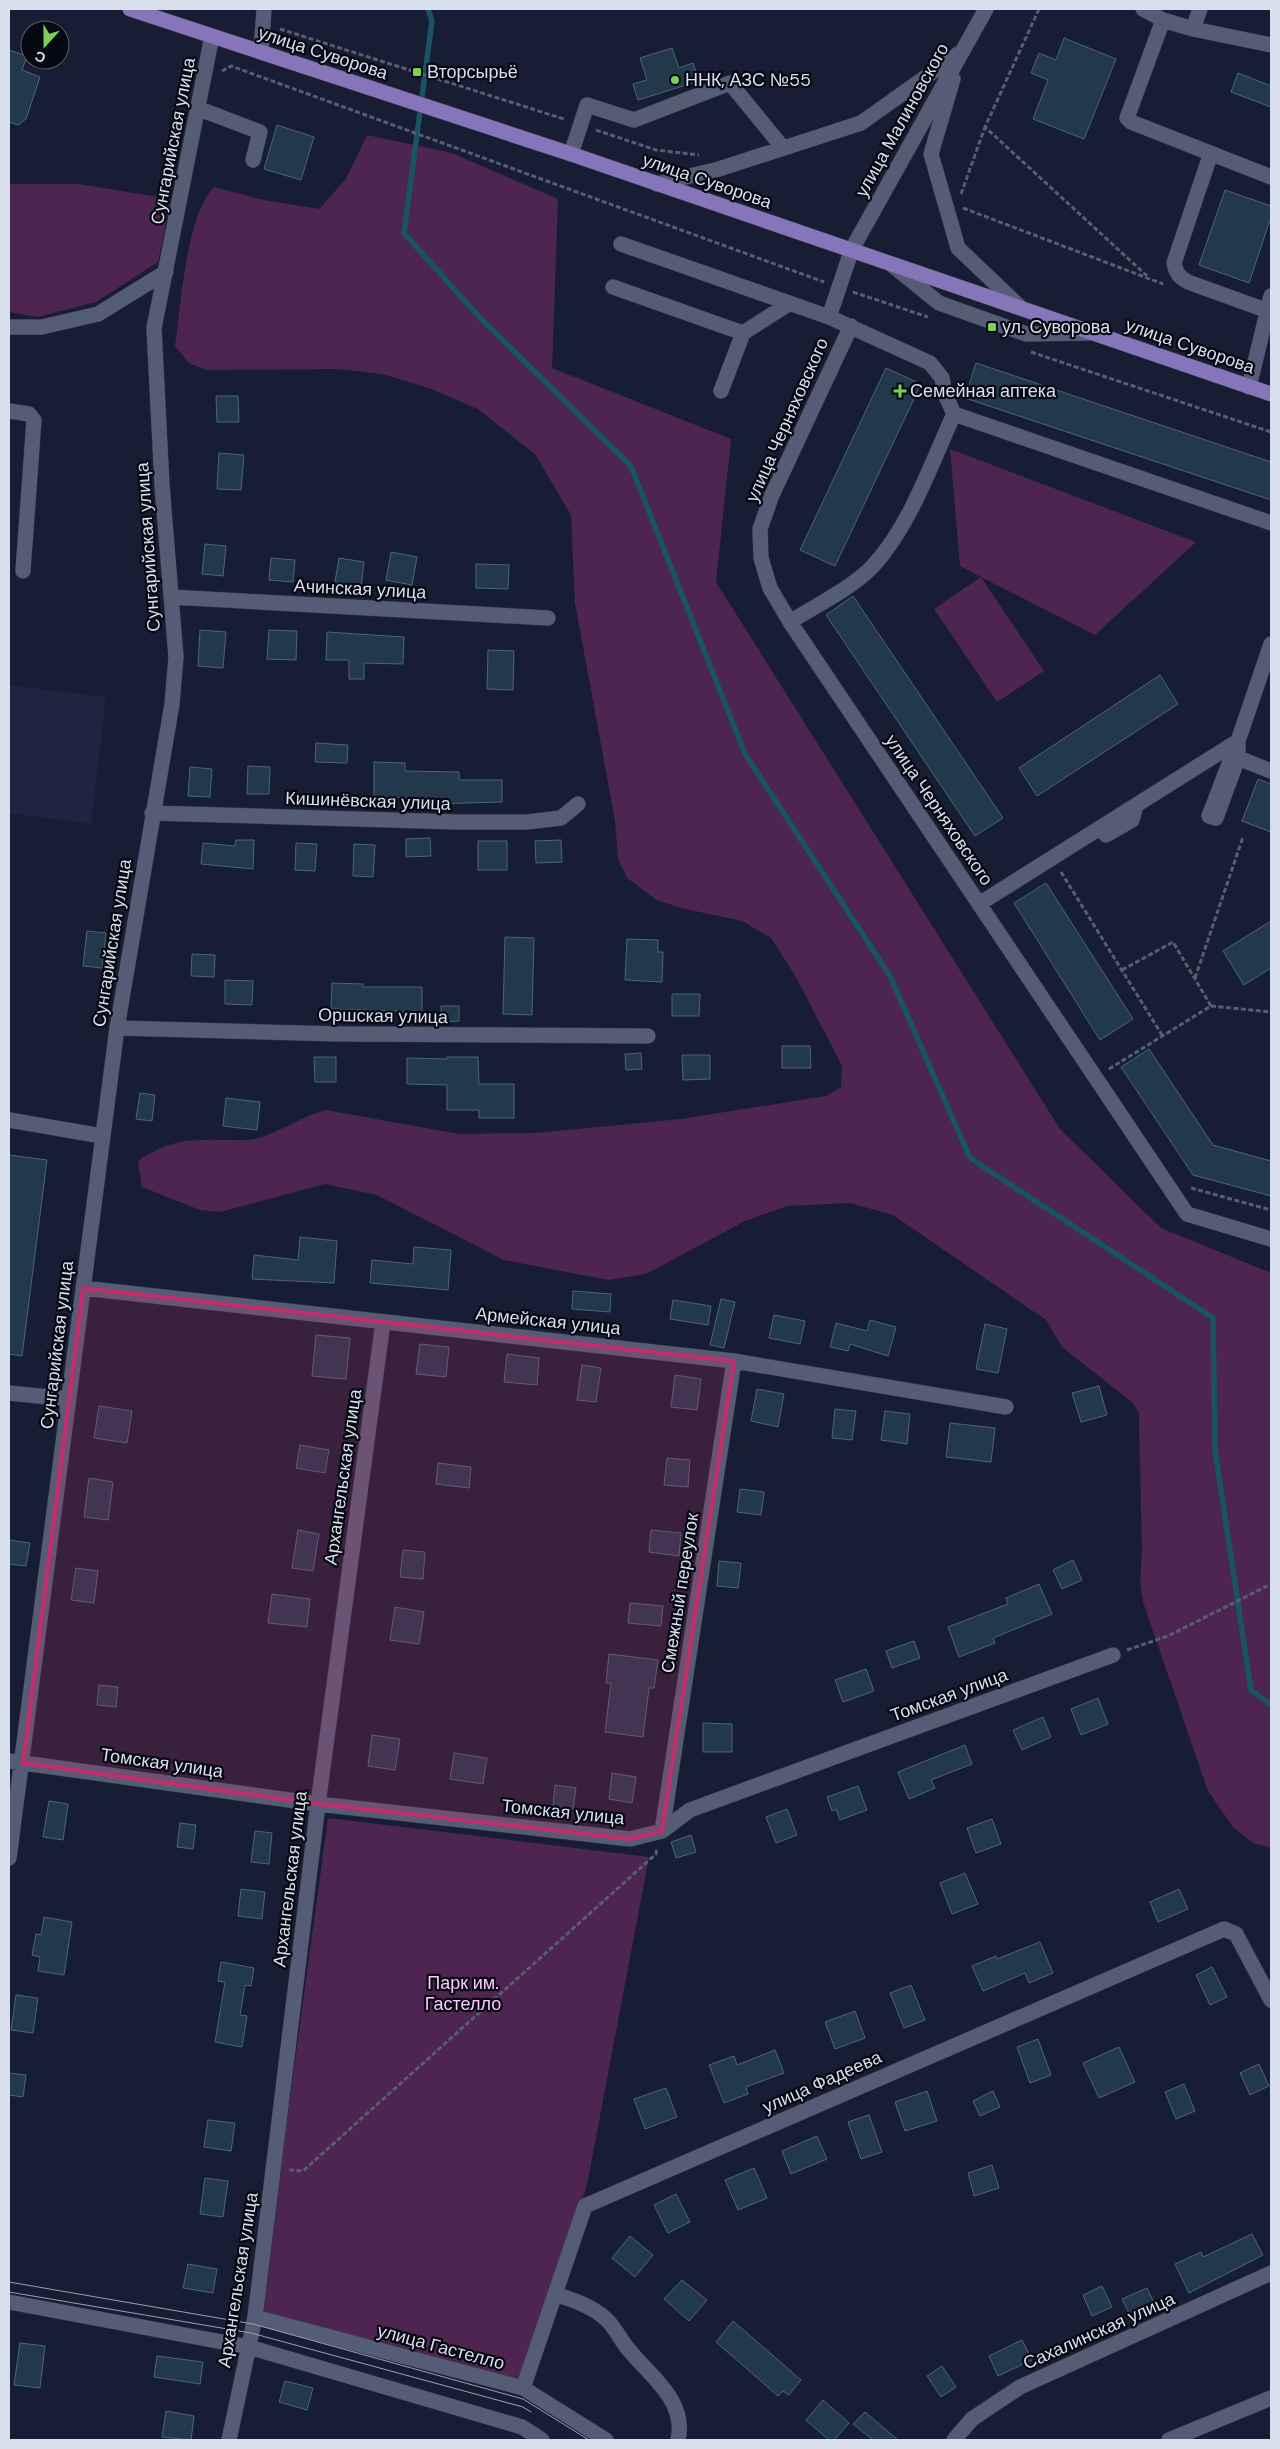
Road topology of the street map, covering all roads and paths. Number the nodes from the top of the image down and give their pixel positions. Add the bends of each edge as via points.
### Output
1 (130, 9) edge
2 (986, 9) edge
3 (1039, 9) edge
4 (1143, 9) edge
5 (1200, 9) edge
6 (264, 16) edge
7 (1163, 20) junction
8 (1192, 29) junction
9 (212, 36) junction
10 (1271, 45) edge
11 (961, 51) junction
12 (261, 52) junction
13 (217, 74) dead end
14 (197, 108) junction
15 (581, 125) junction
16 (985, 126) junction
17 (783, 148) junction
18 (1211, 153) junction
19 (571, 154) junction
20 (702, 155) dead end
21 (252, 160) dead end
22 (1271, 177) edge
23 (657, 184) junction
24 (960, 196) dead end
25 (957, 205) dead end
26 (621, 244) dead end
27 (852, 249) junction
28 (889, 262) junction
29 (166, 272) junction
30 (1149, 278) junction
31 (1167, 285) dead end
32 (613, 286) dead end
33 (839, 288) junction
34 (1271, 296) edge
35 (790, 303) junction
36 (1020, 307) junction
37 (1268, 311) junction
38 (829, 317) junction
39 (932, 319) dead end
40 (851, 326) junction
41 (9, 327) edge
42 (743, 333) junction
43 (1094, 333) junction
44 (1026, 350) dead end
45 (1250, 387) junction
46 (721, 391) dead end
47 (1271, 394) edge
48 (9, 411) edge
49 (954, 414) junction
50 (1271, 432) edge
51 (1271, 523) edge
52 (23, 571) dead end
53 (171, 596) junction
54 (548, 618) dead end
55 (790, 622) junction
56 (1271, 644) edge
57 (1238, 741) junction
58 (1271, 771) edge
59 (578, 804) dead end
60 (152, 813) junction
61 (1243, 837) dead end
62 (1057, 866) dead end
63 (979, 904) junction
64 (1122, 970) junction
65 (1195, 978) junction
66 (1211, 1006) junction
67 (1271, 1012) edge
68 (117, 1028) junction
69 (1162, 1035) junction
70 (648, 1036) dead end
71 (1102, 1062) dead end
72 (1108, 1070) junction
73 (1113, 1078) dead end
74 (9, 1120) edge
75 (102, 1136) junction
76 (1184, 1186) dead end
77 (1271, 1210) edge
78 (1271, 1240) edge
79 (83, 1288) junction
80 (383, 1322) junction
81 (734, 1361) junction
82 (9, 1392) edge
83 (69, 1400) junction
84 (1006, 1407) dead end
85 (1271, 1584) edge
86 (1113, 1655) joint
87 (16, 1762) edge
88 (318, 1804) junction
89 (662, 1831) junction
90 (9, 1858) edge
91 (1271, 2000) edge
92 (273, 2168) junction
93 (1271, 2273) edge
94 (555, 2294) junction
95 (9, 2302) edge
96 (255, 2317) junction
97 (248, 2347) junction
98 (523, 2388) junction
99 (1271, 2398) edge
100 (519, 2434) edge
101 (229, 2440) edge
102 (542, 2440) edge
103 (606, 2440) edge
104 (678, 2440) edge
105 (954, 2440) edge
106 (1169, 2440) edge

1 - 9 main road, улица Суворова
2 - 11 street, улица Малиновского
3 - 16 path
4 - 7 street
5 - 8 street
6 - 12 street
6 - 15 path
7 - 8 street
7 - 18 street via 1128,118 1131,122
8 - 10 street
9 - 12 main road, улица Суворова
9 - 14 street, Сунгарийская улица
11 - 17 street via 861,123
11 - 27 street, улица Малиновского
11 - 36 street via 931,154 958,248
12 - 19 main road, улица Суворова
13 - 33 path via 231,66
14 - 21 street via 260,132
14 - 29 street, Сунгарийская улица
15 - 17 street via 588,106 634,120 730,83
15 - 19 street
15 - 20 path via 656,150
16 - 24 path
16 - 30 path
17 - 23 street via 719,169
18 - 22 street
18 - 37 street via 1174,263 1176,270 1188,282
19 - 23 main road, улица Суворова
23 - 27 main road, улица Суворова
25 - 30 path
26 - 35 street
27 - 28 main road, улица Суворова
27 - 33 street, улица Малиновского
28 - 36 main road, улица Суворова
28 - 43 street via 939,303 1026,334
29 - 41 street via 98,314 42,327
29 - 53 street, Сунгарийская улица via 154,328 154,344
30 - 31 path
32 - 42 street
33 - 38 street, улица Малиновского
33 - 39 path
34 - 37 street
35 - 38 street
35 - 42 street
36 - 43 main road, улица Суворова
37 - 45 street
38 - 40 street
40 - 49 street via 930,363 942,378
40 - 55 street, улица Черняховского via 772,494 760,529 761,558 770,588
42 - 46 street
43 - 45 main road, улица Суворова
44 - 50 path
45 - 47 main road, улица Суворова
48 - 52 street via 28,414 34,420
49 - 51 street
49 - 55 street via 901,528 888,548 872,568
53 - 54 street, Ачинская улица
53 - 60 street, Сунгарийская улица via 176,657 172,704
55 - 63 street, улица Черняховского
56 - 57 street
57 - 58 street via 1238,758
57 - 63 street
59 - 60 street, Кишинёвская улица via 561,818 527,822
60 - 68 street, Сунгарийская улица
61 - 65 path
62 - 64 path
63 - 78 street, улица Черняховского via 1187,1214
64 - 65 path via 1173,942
64 - 69 path
65 - 66 path
66 - 67 path
66 - 69 path
68 - 70 street, Оршская улица via 338,1034
68 - 75 street, Сунгарийская улица
69 - 72 path
71 - 72 path
72 - 73 path
74 - 75 street
75 - 79 street, Сунгарийская улица
76 - 77 path
79 - 80 street, Армейская улица
79 - 83 street, Сунгарийская улица
80 - 81 street, Армейская улица
80 - 88 street, Архангельская улица
81 - 84 street, Армейская улица
81 - 89 street, Смежный переулок
82 - 83 street
83 - 87 street, Сунгарийская улица
85 - 86 path via 1168,1636
86 - 89 street, Томская улица via 690,1810
87 - 88 street, Томская улица
87 - 90 street, Сунгарийская улица
88 - 89 street, Томская улица via 630,1839
88 - 92 street, Архангельская улица
89 - 92 path via 656,1854 303,2171
91 - 94 street, улица Фадеева via 1236,1934 1224,1929 1201,1938 585,2206
92 - 96 street, Архангельская улица
93 - 105 street, Сахалинская улица via 1020,2387 972,2419
94 - 98 street, улица Фадеева
94 - 104 street via 608,2320 624,2345 663,2386 673,2403 681,2426
95 - 97 street
96 - 97 street, Архангельская улица
96 - 98 street, улица Гастелло
97 - 100 street
97 - 101 street, Архангельская улица
98 - 103 street, улица Гастелло
99 - 106 street
100 - 102 street

